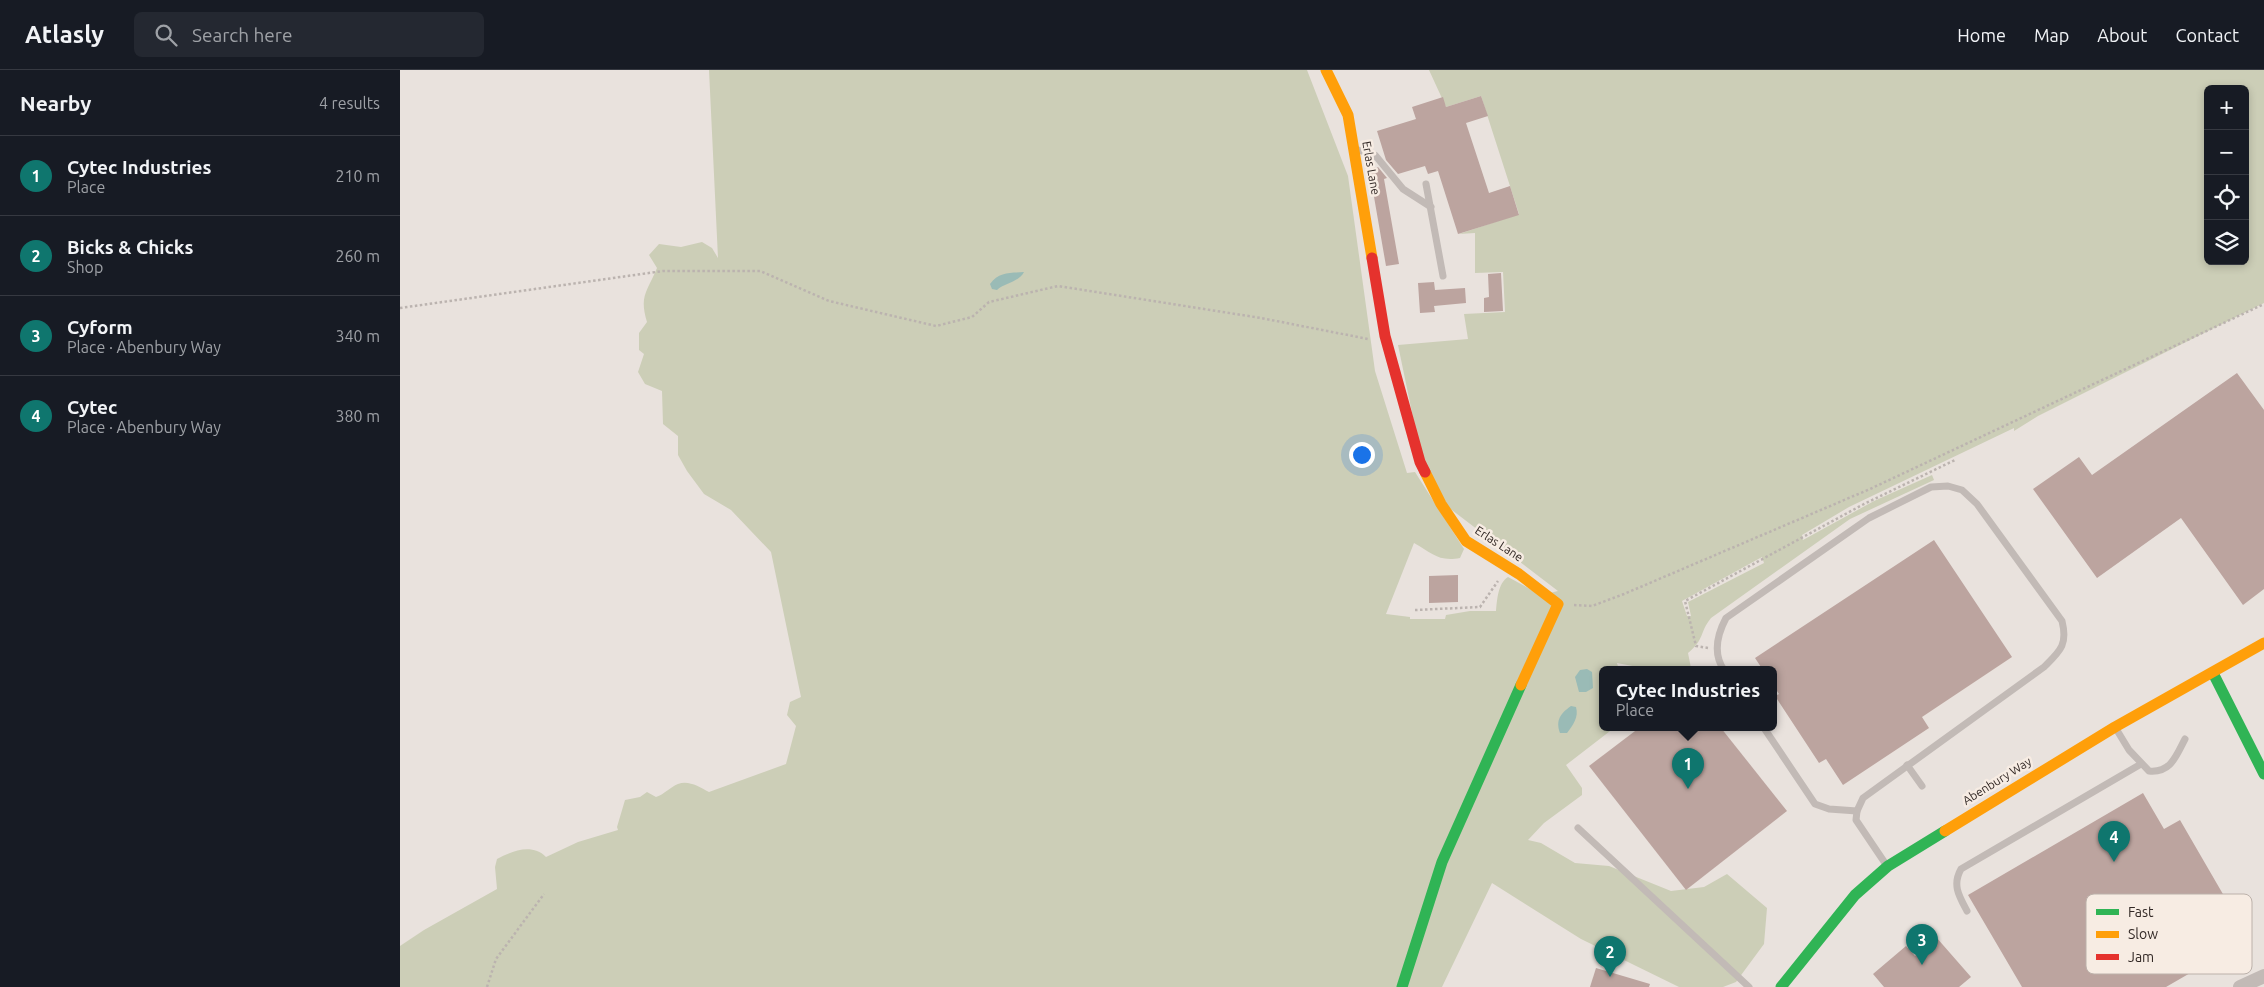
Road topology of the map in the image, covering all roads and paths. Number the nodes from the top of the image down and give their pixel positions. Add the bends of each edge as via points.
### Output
1 (1326, 70) edge
2 (1354, 149) junction
3 (1426, 184) dead end
4 (1431, 206) junction
5 (1443, 276) dead end
6 (2264, 304) edge
7 (400, 308) edge
8 (1385, 336) junction
9 (1955, 460) dead end
10 (1513, 570) junction
11 (1558, 604) junction
12 (1415, 610) dead end
13 (2264, 643) edge
14 (1716, 649) junction
15 (1722, 666) edge
16 (2213, 672) junction
17 (2115, 727) junction
18 (1766, 731) edge
19 (2185, 738) dead end
20 (2141, 764) junction
21 (1907, 765) junction
22 (2264, 774) edge
23 (1922, 786) dead end
24 (1857, 811) junction
25 (1578, 828) dead end
26 (1888, 866) junction
27 (544, 894) dead end
28 (1967, 911) dead end
29 (2264, 976) edge
30 (487, 987) edge
31 (1402, 987) edge
32 (1749, 987) edge
33 (1781, 987) edge
34 (2240, 987) edge

1 - 2 street, Erlas Lane via 1348,115
2 - 4 lane via 1375,155 1403,189
2 - 8 street, Erlas Lane
3 - 4 lane
4 - 5 lane
6 - 11 path via 1870,489 1652,582 1592,606
7 - 8 path via 662,271 760,271 829,302 936,326 972,317 989,302 1058,286 1261,318 1369,339
8 - 10 street, Erlas Lane via 1420,462 1441,504 1466,541
9 - 14 path via 1864,504 1685,601 1696,646
10 - 11 street, Erlas Lane
10 - 12 path via 1503,574 1480,607
11 - 31 street via 1442,862
13 - 16 street, Abenbury Way
14 - 15 lane
14 - 21 lane via 1726,618 1869,518 1932,487 1948,486 1962,490 1977,504 2062,621 2064,642 2060,652 2044,668
16 - 17 street, Abenbury Way
16 - 22 street
17 - 20 lane
17 - 26 street, Abenbury Way
18 - 24 lane via 1815,804 1829,809
19 - 20 lane via 2171,765 2159,772 2149,771
20 - 28 lane via 1961,869 1956,891
21 - 23 lane
21 - 24 lane via 1863,798
24 - 26 lane via 1856,820
25 - 32 lane
26 - 33 street, Abenbury Way via 1855,896
27 - 30 path via 496,959
29 - 34 street

